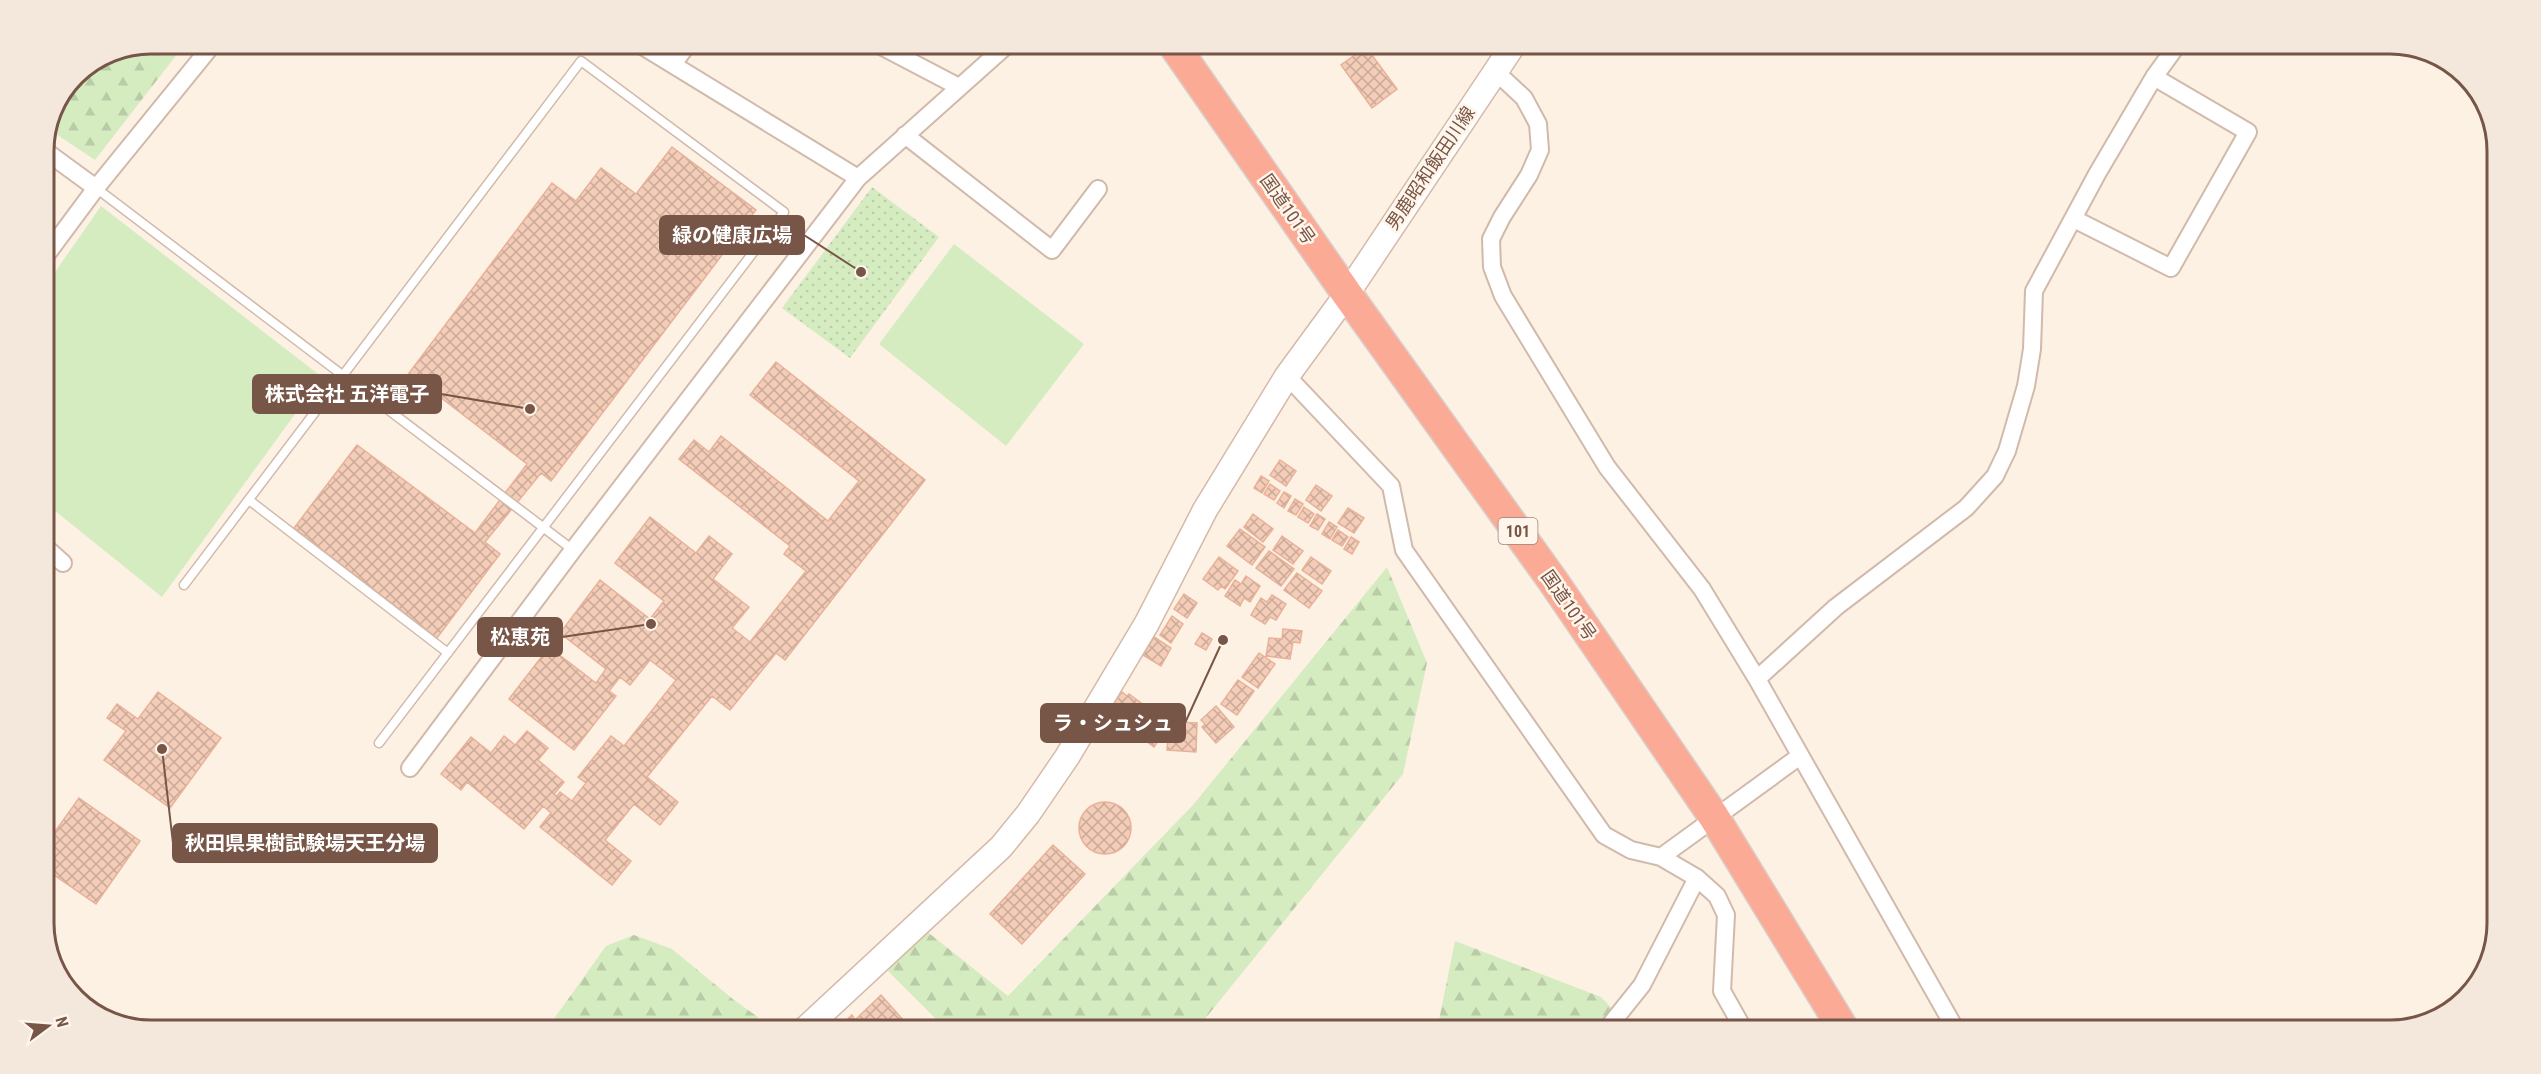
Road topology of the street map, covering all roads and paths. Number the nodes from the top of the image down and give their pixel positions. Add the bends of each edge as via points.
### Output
1 (205, 54) edge
2 (656, 54) edge
3 (680, 54) edge
4 (896, 54) edge
5 (996, 54) edge
6 (1180, 54) edge
7 (1507, 54) edge
8 (2171, 54) edge
9 (673, 64) junction
10 (1495, 71) junction
11 (2154, 77) junction
12 (958, 87) junction
13 (905, 135) junction
14 (54, 157) edge
15 (858, 178) junction
16 (96, 188) junction
17 (1098, 189) dead end
18 (2074, 219) junction
19 (54, 245) edge
20 (1347, 294) junction
21 (343, 376) junction
22 (1287, 376) junction
23 (249, 500) junction
24 (543, 528) junction
25 (573, 550) junction
26 (54, 555) edge
27 (63, 563) dead end
28 (184, 585) dead end
29 (448, 653) junction
30 (1757, 679) junction
31 (379, 743) dead end
32 (1800, 756) junction
33 (410, 768) dead end
34 (1714, 817) junction
35 (1661, 857) junction
36 (1697, 878) junction
37 (815, 1020) edge
38 (1614, 1020) edge
39 (1738, 1020) edge
40 (1838, 1020) edge
41 (1950, 1020) edge

1 - 16 street
2 - 9 street
3 - 9 street
4 - 12 street
5 - 12 street
6 - 20 highway, 国道101号 / 101
7 - 10 street, 男鹿昭和飯田川線
8 - 11 street
9 - 15 street
10 - 20 street, 男鹿昭和飯田川線
10 - 30 street via 1524,98 1538,123 1540,150 1491,239 1492,267 1503,296 1607,467 1701,589
11 - 18 street
11 - 18 street via 2248,132 2177,259 2171,268
12 - 13 street
13 - 15 street
13 - 17 street via 1053,250
14 - 16 street
15 - 25 street
16 - 19 street
16 - 21 lane
18 - 30 street via 2034,291 2026,386 2007,451 1995,476 1966,508 1836,607
20 - 22 street, 男鹿昭和飯田川線
20 - 34 highway, 国道101号 / 101 via 1553,580
21 - 23 lane
21 - 24 lane
21 - 24 lane via 580,61 784,212
22 - 35 street via 1391,486 1404,550 1604,835 1631,850
22 - 37 street, 男鹿昭和飯田川線 via 1205,510 1147,623 1029,814 1001,847
23 - 28 lane
23 - 29 lane
24 - 25 lane
24 - 29 lane
25 - 33 street
26 - 27 street
29 - 31 lane
30 - 32 street
32 - 34 street
32 - 41 street
34 - 35 street
34 - 40 highway, 国道101号 / 101
35 - 36 street
36 - 38 street via 1642,985
36 - 39 street via 1717,896 1726,915 1722,991

